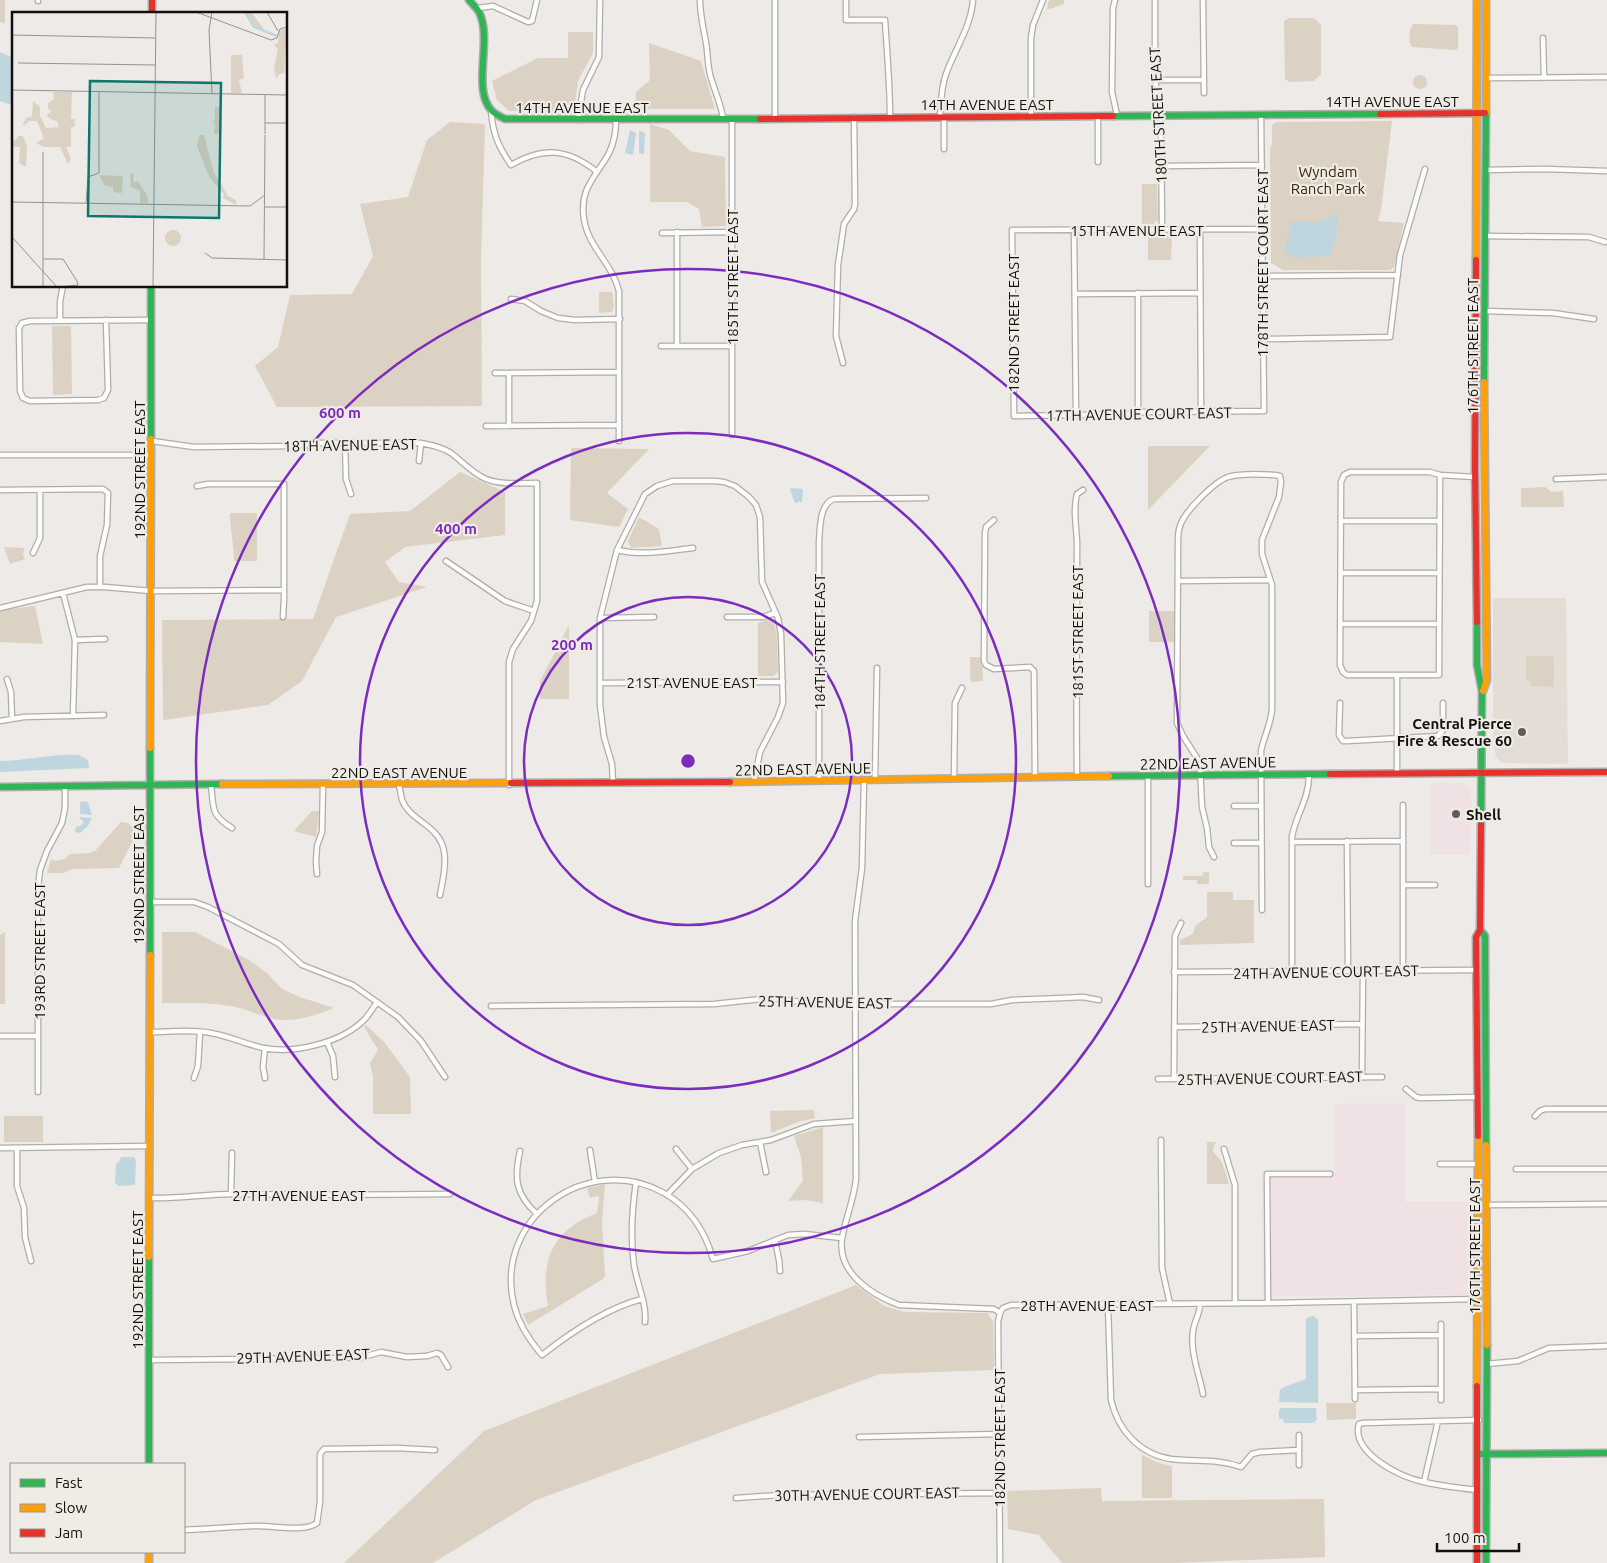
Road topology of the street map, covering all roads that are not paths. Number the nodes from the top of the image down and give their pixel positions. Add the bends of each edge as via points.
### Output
1 (469, 0) edge
2 (537, 0) edge
3 (600, 0) edge
4 (700, 0) edge
5 (775, 0) edge
6 (846, 0) edge
7 (973, 0) edge
8 (1043, 0) edge
9 (1115, 0) edge
10 (1155, 0) edge
11 (1203, 0) edge
12 (1477, 0) edge
13 (1486, 0) edge
14 (478, 8) junction
15 (1477, 12) junction
16 (1543, 38) dead end
17 (1607, 77) edge
18 (1485, 78) junction
19 (1544, 78) junction
20 (1155, 80) junction
21 (1204, 80) junction
22 (1204, 92) dead end
23 (491, 111) junction
24 (1484, 113) junction
25 (1262, 114) junction
26 (1476, 114) junction
27 (1161, 115) junction
28 (1031, 116) junction
29 (1098, 116) junction
30 (1117, 116) junction
31 (890, 117) junction
32 (942, 117) junction
33 (723, 118) junction
34 (775, 118) junction
35 (854, 118) junction
36 (732, 119) junction
37 (578, 120) junction
38 (616, 120) junction
39 (944, 149) dead end
40 (1098, 162) dead end
41 (1262, 165) junction
42 (1162, 166) junction
43 (1424, 169) dead end
44 (1485, 170) junction
45 (596, 171) junction
46 (1607, 171) edge
47 (1200, 229) junction
48 (1262, 229) junction
49 (1012, 230) joint
50 (1074, 230) junction
51 (1162, 230) junction
52 (677, 232) junction
53 (732, 232) junction
54 (662, 233) dead end
55 (1485, 236) junction
56 (1605, 242) dead end
57 (1398, 275) junction
58 (1262, 276) junction
59 (1485, 276) junction
60 (1475, 277) junction
61 (63, 288) edge
62 (151, 288) edge
63 (1138, 293) junction
64 (1200, 293) junction
65 (1075, 294) junction
66 (511, 299) dead end
67 (1485, 311) junction
68 (620, 319) junction
69 (1594, 319) dead end
70 (60, 320) junction
71 (106, 320) junction
72 (151, 320) junction
73 (1263, 339) junction
74 (661, 346) dead end
75 (677, 346) junction
76 (732, 346) junction
77 (843, 363) dead end
78 (620, 372) junction
79 (495, 373) dead end
80 (509, 373) junction
81 (1201, 412) junction
82 (1264, 412) joint
83 (1138, 413) junction
84 (1475, 414) junction
85 (1076, 415) junction
86 (1014, 416) joint
87 (619, 425) junction
88 (486, 426) dead end
89 (509, 426) junction
90 (732, 435) dead end
91 (152, 441) junction
92 (620, 441) dead end
93 (345, 442) junction
94 (421, 443) junction
95 (0, 455) edge
96 (152, 455) junction
97 (419, 460) dead end
98 (1484, 461) junction
99 (1440, 475) junction
100 (1475, 477) junction
101 (1607, 477) edge
102 (1556, 479) dead end
103 (197, 486) dead end
104 (0, 490) edge
105 (40, 490) junction
106 (1083, 490) dead end
107 (351, 494) dead end
108 (926, 498) dead end
109 (994, 520) dead end
110 (1341, 521) junction
111 (1439, 521) junction
112 (1485, 521) junction
113 (693, 548) dead end
114 (617, 550) junction
115 (33, 554) dead end
116 (446, 561) dead end
117 (1342, 573) junction
118 (1439, 573) junction
119 (1270, 580) junction
120 (1178, 581) junction
121 (100, 587) junction
122 (284, 590) junction
123 (151, 591) junction
124 (63, 593) junction
125 (0, 608) edge
126 (534, 611) junction
127 (775, 612) junction
128 (283, 617) dead end
129 (654, 617) dead end
130 (726, 617) dead end
131 (600, 618) junction
132 (1341, 624) junction
133 (1439, 624) junction
134 (105, 639) dead end
135 (75, 640) junction
136 (877, 668) dead end
137 (1397, 675) junction
138 (7, 679) dead end
139 (782, 682) junction
140 (601, 683) junction
141 (962, 688) dead end
142 (1482, 691) junction
143 (1443, 703) dead end
144 (1340, 704) dead end
145 (104, 715) dead end
146 (73, 716) junction
147 (12, 719) junction
148 (0, 721) edge
149 (1398, 738) junction
150 (1607, 772) edge
151 (1398, 773) junction
152 (1482, 773) junction
153 (1309, 774) junction
154 (1261, 775) junction
155 (1148, 776) junction
156 (1201, 776) junction
157 (1035, 777) junction
158 (1077, 777) junction
159 (954, 779) junction
160 (864, 780) junction
161 (875, 780) junction
162 (754, 781) junction
163 (819, 781) junction
164 (613, 783) junction
165 (151, 784) junction
166 (212, 785) junction
167 (323, 785) junction
168 (399, 785) junction
169 (509, 785) junction
170 (65, 786) junction
171 (0, 787) edge
172 (1402, 805) dead end
173 (1234, 806) dead end
174 (1261, 806) junction
175 (232, 828) dead end
176 (1403, 841) junction
177 (1292, 842) junction
178 (1347, 842) junction
179 (1261, 843) junction
180 (1234, 844) dead end
181 (1214, 857) dead end
182 (317, 874) dead end
183 (1148, 884) dead end
184 (1403, 885) junction
185 (1435, 885) dead end
186 (440, 895) dead end
187 (150, 902) junction
188 (1262, 910) dead end
189 (1181, 923) dead end
190 (1480, 930) junction
191 (1477, 970) junction
192 (1363, 971) junction
193 (1403, 971) junction
194 (1174, 972) junction
195 (1292, 972) junction
196 (1348, 972) junction
197 (1099, 1000) dead end
198 (377, 1002) junction
199 (856, 1004) junction
200 (491, 1006) dead end
201 (1362, 1024) junction
202 (1174, 1027) junction
203 (150, 1032) junction
204 (200, 1032) junction
205 (0, 1036) edge
206 (38, 1036) junction
207 (327, 1042) junction
208 (264, 1048) junction
209 (335, 1077) dead end
210 (1362, 1077) junction
211 (1382, 1077) dead end
212 (194, 1078) dead end
213 (265, 1078) dead end
214 (445, 1078) dead end
215 (1158, 1079) dead end
216 (1174, 1079) junction
217 (1478, 1088) junction
218 (1406, 1089) dead end
219 (38, 1092) dead end
220 (1478, 1097) junction
221 (1607, 1109) edge
222 (1534, 1116) dead end
223 (856, 1121) junction
224 (1486, 1132) junction
225 (1160, 1140) dead end
226 (760, 1142) junction
227 (150, 1146) junction
228 (0, 1148) edge
229 (16, 1148) junction
230 (676, 1149) dead end
231 (1224, 1149) dead end
232 (590, 1150) dead end
233 (520, 1151) dead end
234 (232, 1153) dead end
235 (1440, 1164) dead end
236 (1478, 1164) junction
237 (692, 1169) junction
238 (1516, 1169) dead end
239 (1607, 1169) edge
240 (766, 1172) dead end
241 (1330, 1174) dead end
242 (595, 1182) junction
243 (636, 1182) junction
244 (231, 1194) junction
245 (450, 1194) dead end
246 (667, 1195) junction
247 (150, 1198) junction
248 (1607, 1204) edge
249 (1486, 1205) junction
250 (537, 1214) junction
251 (842, 1238) junction
252 (774, 1240) junction
253 (31, 1261) dead end
254 (780, 1271) dead end
255 (642, 1299) junction
256 (1478, 1299) junction
257 (1354, 1302) junction
258 (1235, 1303) junction
259 (1170, 1304) junction
260 (1200, 1304) junction
261 (1268, 1304) junction
262 (1108, 1305) junction
263 (1000, 1313) junction
264 (645, 1322) dead end
265 (1441, 1324) dead end
266 (1441, 1335) junction
267 (1354, 1336) junction
268 (1487, 1337) junction
269 (1607, 1346) edge
270 (150, 1360) junction
271 (1487, 1364) junction
272 (448, 1367) dead end
273 (1441, 1389) junction
274 (1355, 1390) junction
275 (1203, 1394) dead end
276 (1355, 1399) dead end
277 (1441, 1400) dead end
278 (1478, 1420) junction
279 (1438, 1421) junction
280 (1000, 1434) junction
281 (1299, 1435) dead end
282 (859, 1437) dead end
283 (435, 1450) dead end
284 (1299, 1450) junction
285 (1607, 1453) edge
286 (1478, 1454) junction
287 (1488, 1454) junction
288 (150, 1463) edge
289 (1300, 1465) dead end
290 (1424, 1482) junction
291 (1478, 1490) junction
292 (999, 1493) junction
293 (736, 1498) dead end
294 (185, 1530) edge
295 (1000, 1563) edge
296 (1477, 1563) edge
297 (1486, 1563) edge

1 - 14 street
2 - 14 street via 530,22 493,6
3 - 37 street via 599,57 583,90
4 - 33 street via 700,20 711,80
5 - 34 street
6 - 31 street via 846,20 885,20
7 - 32 street via 968,26 942,89
8 - 28 street via 1031,38
9 - 30 street via 1112,92
10 - 20 street, 180TH STREET EAST
11 - 21 street
12 - 15 street, 176TH STREET EAST
13 - 18 street, 176TH STREET EAST
14 - 23 street via 483,25 484,92
15 - 18 street via 1481,72
15 - 26 street, 176TH STREET EAST
16 - 19 street
17 - 19 street
18 - 19 street
18 - 24 street, 176TH STREET EAST
20 - 21 street
20 - 27 street, 180TH STREET EAST
21 - 22 street
23 - 37 street, 14TH AVENUE EAST via 505,119
23 - 45 street via 493,131 511,165 530,155 554,152 567,154
24 - 26 street, 14TH AVENUE EAST
24 - 44 street, 176TH STREET EAST
25 - 26 street, 14TH AVENUE EAST
25 - 27 street, 14TH AVENUE EAST
25 - 41 street, 178TH STREET COURT EAST
26 - 60 street, 176TH STREET EAST
27 - 30 street, 14TH AVENUE EAST
27 - 42 street, 180TH STREET EAST
28 - 29 street, 14TH AVENUE EAST
28 - 32 street, 14TH AVENUE EAST
29 - 30 street, 14TH AVENUE EAST
29 - 40 street
31 - 32 street, 14TH AVENUE EAST
31 - 35 street, 14TH AVENUE EAST
32 - 39 street
33 - 36 street, 14TH AVENUE EAST
33 - 38 street, 14TH AVENUE EAST
34 - 35 street, 14TH AVENUE EAST
34 - 36 street, 14TH AVENUE EAST
35 - 77 street via 855,204 844,224 840,249 836,324 836,343
36 - 53 street, 185TH STREET EAST
37 - 38 street, 14TH AVENUE EAST
38 - 45 street via 611,147
41 - 42 street
41 - 48 street, 178TH STREET COURT EAST
42 - 51 street, 180TH STREET EAST
43 - 57 street via 1402,245
44 - 46 street
44 - 55 street, 176TH STREET EAST
45 - 68 street via 586,190 584,221 588,237 617,283
47 - 48 street, 15TH AVENUE EAST
47 - 51 street, 15TH AVENUE EAST
47 - 64 street
48 - 58 street, 178TH STREET COURT EAST
49 - 50 street, 15TH AVENUE EAST
49 - 86 street, 182ND STREET EAST
50 - 51 street, 15TH AVENUE EAST
50 - 65 street
52 - 53 street
52 - 54 street
52 - 75 street
53 - 76 street, 185TH STREET EAST
55 - 56 street via 1589,236
55 - 59 street, 176TH STREET EAST
57 - 58 street
57 - 73 street via 1390,337
58 - 73 street, 178TH STREET COURT EAST
59 - 60 street
59 - 67 street, 176TH STREET EAST
60 - 84 street, 176TH STREET EAST
61 - 70 street
62 - 72 street, 192ND STREET EAST
63 - 64 street
63 - 65 street
63 - 83 street
64 - 81 street
65 - 85 street
66 - 68 street via 525,301 558,318
67 - 69 street via 1553,313
67 - 98 street, 176TH STREET EAST
68 - 78 street
70 - 71 street
70 - 71 street via 22,322 19,328 20,391 23,398 30,401 104,398 108,390
71 - 72 street
72 - 91 street, 192ND STREET EAST
73 - 82 street, 178TH STREET COURT EAST
74 - 75 street
75 - 76 street
76 - 90 street, 185TH STREET EAST
78 - 80 street
78 - 87 street
79 - 80 street
80 - 89 street
81 - 82 street, 17TH AVENUE COURT EAST
81 - 83 street, 17TH AVENUE COURT EAST
83 - 85 street, 17TH AVENUE COURT EAST
84 - 98 street via 1480,424 1480,455
84 - 100 street, 176TH STREET EAST
85 - 86 street, 17TH AVENUE COURT EAST
87 - 89 street
87 - 92 street
88 - 89 street
91 - 93 street, 18TH AVENUE EAST via 194,447
91 - 96 street, 192ND STREET EAST
93 - 94 street, 18TH AVENUE EAST
93 - 107 street via 346,479
94 - 97 street
94 - 126 street, 18TH AVENUE EAST via 450,452 487,480 537,483 537,601
95 - 96 street
96 - 123 street, 192ND STREET EAST
98 - 112 street, 176TH STREET EAST
99 - 100 street
99 - 110 street via 1430,472 1350,472 1341,482
99 - 111 street
100 - 112 street via 1480,482 1481,510
100 - 142 street, 176TH STREET EAST via 1478,665
101 - 102 street
103 - 122 street via 284,484
104 - 105 street
105 - 115 street via 40,538
105 - 121 street via 103,490 108,493 107,526 100,556
106 - 158 street, 181ST STREET EAST via 1077,494 1076,504
108 - 163 street, 184TH STREET EAST via 834,499 823,512 819,542
109 - 157 street via 986,527 985,533 984,661 994,669 1030,667 1034,672
110 - 111 street
110 - 117 street
111 - 118 street
112 - 142 street, 176TH STREET EAST via 1487,680
113 - 114 street via 650,554
114 - 127 street via 645,494 657,486 673,481 724,482 735,486 756,505 760,517 762,582
114 - 131 street
116 - 126 street via 505,602
117 - 118 street
117 - 132 street
118 - 133 street
119 - 120 street
119 - 120 street via 1262,554 1262,540 1279,497 1281,479 1268,474 1227,477 1216,483 1186,515 1179,527
119 - 154 street via 1272,721 1260,751
120 - 156 street via 1178,723 1197,758
121 - 123 street
121 - 124 street
122 - 123 street
122 - 128 street
123 - 165 street, 192ND STREET EAST
124 - 125 street
124 - 135 street
126 - 169 street via 509,662
127 - 130 street via 763,616
127 - 139 street via 781,634
129 - 131 street
131 - 140 street
132 - 133 street
132 - 137 street via 1340,665 1343,672 1349,675
133 - 137 street via 1439,675
134 - 135 street
135 - 146 street
136 - 161 street
137 - 149 street
138 - 147 street
139 - 140 street, 21ST AVENUE EAST
139 - 162 street via 781,711 760,752
140 - 164 street via 602,726 612,764
141 - 159 street via 955,703
142 - 152 street, 176TH STREET EAST
143 - 149 street via 1442,730 1438,736
144 - 149 street via 1341,739
145 - 146 street
146 - 147 street
147 - 148 street
149 - 151 street
150 - 152 street, 22ND EAST AVENUE
151 - 152 street, 22ND EAST AVENUE
151 - 153 street, 22ND EAST AVENUE
152 - 190 street, 176TH STREET EAST
153 - 154 street, 22ND EAST AVENUE
153 - 177 street via 1307,795 1294,827
154 - 156 street, 22ND EAST AVENUE
154 - 174 street
155 - 156 street, 22ND EAST AVENUE
155 - 158 street, 22ND EAST AVENUE
155 - 183 street
156 - 181 street via 1202,807 1209,848
157 - 158 street, 22ND EAST AVENUE
157 - 159 street, 22ND EAST AVENUE
159 - 161 street, 22ND EAST AVENUE
160 - 161 street, 22ND EAST AVENUE
160 - 163 street, 22ND EAST AVENUE
160 - 199 street via 862,868 855,921
162 - 163 street, 22ND EAST AVENUE
162 - 164 street, 22ND EAST AVENUE
164 - 169 street, 22ND EAST AVENUE
165 - 166 street, 22ND EAST AVENUE
165 - 170 street, 22ND EAST AVENUE
165 - 187 street, 192ND STREET EAST
166 - 167 street, 22ND EAST AVENUE
166 - 175 street via 215,815
167 - 168 street, 22ND EAST AVENUE
167 - 182 street via 323,823 317,846
168 - 169 street, 22ND EAST AVENUE
168 - 186 street via 408,810 435,832 442,843 444,869
170 - 171 street, 22ND EAST AVENUE
170 - 206 street, 193RD STREET EAST via 62,823 47,851 38,887
172 - 176 street
173 - 174 street
174 - 179 street
176 - 178 street
176 - 184 street
177 - 178 street
177 - 195 street
178 - 196 street
179 - 180 street
179 - 188 street
184 - 185 street
184 - 193 street
187 - 198 street via 194,902 208,907 279,944 302,965 353,985
187 - 203 street, 192ND STREET EAST
189 - 194 street via 1177,929
190 - 191 street, 176TH STREET EAST via 1476,937
190 - 224 street, 176TH STREET EAST via 1485,936
191 - 193 street, 24TH AVENUE COURT EAST
191 - 217 street, 176TH STREET EAST
192 - 193 street, 24TH AVENUE COURT EAST
192 - 196 street, 24TH AVENUE COURT EAST
192 - 201 street
194 - 195 street, 24TH AVENUE COURT EAST
194 - 202 street
195 - 196 street, 24TH AVENUE COURT EAST
197 - 199 street, 25TH AVENUE EAST via 1082,997 991,1004
198 - 207 street via 352,1030
198 - 214 street via 422,1041
199 - 200 street, 25TH AVENUE EAST via 816,1004 771,998 714,1004
199 - 223 street
201 - 202 street, 25TH AVENUE EAST
201 - 210 street
202 - 216 street
203 - 204 street
203 - 227 street, 192ND STREET EAST
204 - 208 street
204 - 212 street
205 - 206 street
206 - 219 street, 193RD STREET EAST
207 - 208 street via 290,1049
207 - 209 street via 333,1056
208 - 213 street
210 - 211 street, 25TH AVENUE COURT EAST
210 - 216 street, 25TH AVENUE COURT EAST
215 - 216 street, 25TH AVENUE COURT EAST
217 - 220 street, 176TH STREET EAST
217 - 224 street via 1482,1090 1481,1128
218 - 220 street via 1420,1098
220 - 236 street, 176TH STREET EAST
221 - 222 street via 1545,1109
223 - 226 street via 814,1124
223 - 251 street via 854,1197
224 - 249 street, 176TH STREET EAST
225 - 259 street via 1162,1268
226 - 237 street via 730,1149
226 - 240 street
227 - 229 street
227 - 247 street, 192ND STREET EAST
228 - 229 street
229 - 253 street via 18,1186
230 - 237 street
231 - 258 street via 1235,1185
232 - 242 street
233 - 250 street via 516,1172 518,1188 525,1202
234 - 244 street
235 - 236 street
236 - 256 street, 176TH STREET EAST
237 - 246 street
238 - 239 street
241 - 261 street via 1268,1174
242 - 243 street
242 - 250 street via 565,1192
243 - 246 street
243 - 255 street via 631,1235
244 - 245 street, 27TH AVENUE EAST
244 - 247 street, 27TH AVENUE EAST
246 - 252 street via 697,1223 713,1259
247 - 270 street, 192ND STREET EAST
248 - 249 street
249 - 268 street, 176TH STREET EAST
250 - 255 street via 516,1250 512,1282 518,1318 542,1355 608,1312
251 - 252 street via 804,1234
251 - 263 street, 28TH AVENUE EAST via 845,1263 851,1273 884,1298 907,1306 994,1309
252 - 254 street
255 - 264 street
256 - 257 street, 28TH AVENUE EAST
256 - 268 street via 1482,1302 1483,1331
256 - 278 street, 176TH STREET EAST
257 - 261 street, 28TH AVENUE EAST
257 - 267 street
258 - 260 street, 28TH AVENUE EAST
258 - 261 street, 28TH AVENUE EAST
259 - 260 street, 28TH AVENUE EAST
259 - 262 street, 28TH AVENUE EAST
260 - 275 street via 1193,1331
262 - 263 street, 28TH AVENUE EAST via 1011,1305
262 - 284 street via 1111,1400 1125,1432 1142,1448 1172,1459 1223,1461 1240,1467 1252,1454
263 - 280 street, 182ND STREET EAST
265 - 266 street
266 - 267 street
266 - 273 street
267 - 274 street
268 - 271 street, 176TH STREET EAST
269 - 271 street via 1550,1348 1518,1361
270 - 272 street, 29TH AVENUE EAST via 341,1358 381,1352 407,1357 437,1353
270 - 288 street, 192ND STREET EAST
271 - 287 street, 176TH STREET EAST
273 - 274 street
273 - 277 street
274 - 276 street
278 - 279 street
278 - 286 street, 176TH STREET EAST
279 - 290 street
279 - 290 street via 1359,1424 1358,1437 1372,1456 1401,1474
280 - 282 street
280 - 292 street, 182ND STREET EAST
281 - 284 street
283 - 294 street via 324,1449 320,1454 320,1508 316,1524 296,1528 257,1526
284 - 289 street
285 - 287 street
286 - 287 street
286 - 291 street, 176TH STREET EAST
287 - 297 street, 176TH STREET EAST
290 - 291 street
291 - 296 street, 176TH STREET EAST
292 - 293 street, 30TH AVENUE COURT EAST
292 - 295 street, 182ND STREET EAST

